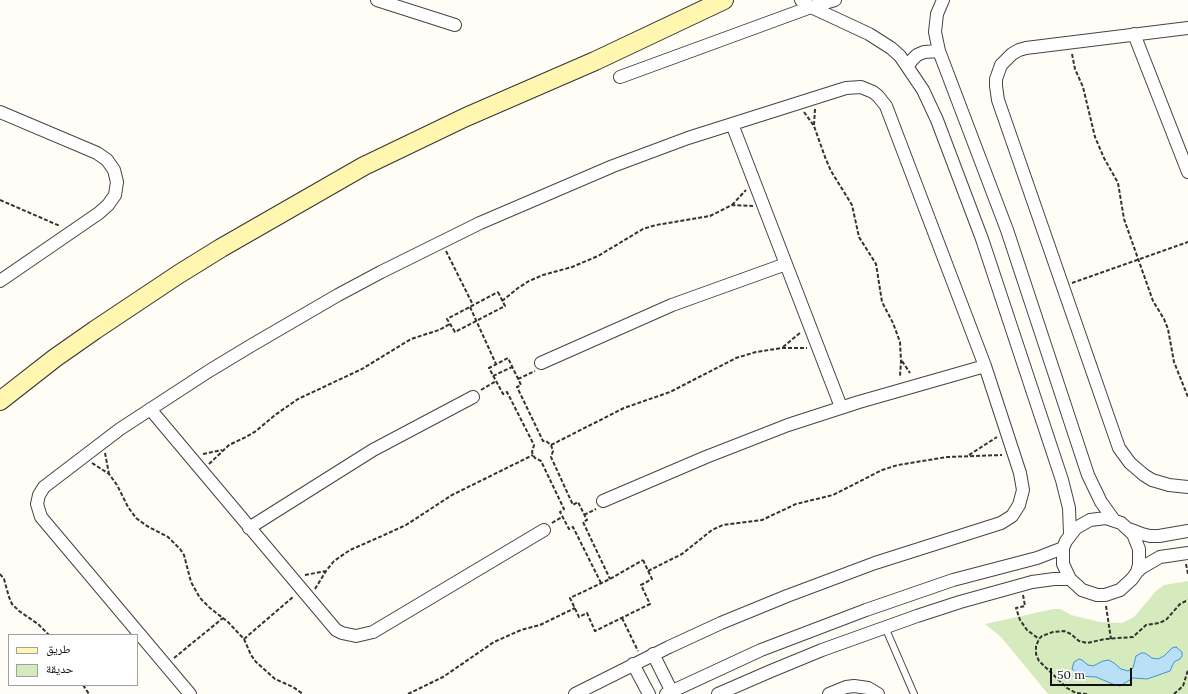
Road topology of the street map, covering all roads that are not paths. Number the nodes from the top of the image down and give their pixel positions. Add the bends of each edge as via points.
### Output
1 (377, 0) edge
2 (724, 0) edge
3 (835, 0) edge
4 (942, 0) edge
5 (806, 3) edge
6 (455, 25) dead end
7 (1188, 28) edge
8 (1134, 34) junction
9 (939, 51) junction
10 (908, 66) junction
11 (620, 77) dead end
12 (0, 112) edge
13 (732, 124) junction
14 (1188, 172) edge
15 (786, 264) junction
16 (0, 281) edge
17 (541, 363) dead end
18 (985, 366) junction
19 (473, 397) dead end
20 (0, 401) edge
21 (841, 407) junction
22 (150, 409) junction
23 (1188, 487) edge
24 (603, 501) dead end
25 (1114, 520) junction
26 (249, 528) junction
27 (1127, 528) junction
28 (544, 530) dead end
29 (1188, 531) edge
30 (1070, 534) junction
31 (1064, 548) junction
32 (1188, 552) edge
33 (1136, 572) junction
34 (1070, 579) junction
35 (886, 627) junction
36 (643, 659) junction
37 (670, 693) edge
38 (190, 694) edge
39 (575, 694) edge
40 (649, 694) edge
41 (718, 694) edge
42 (829, 694) edge
43 (878, 694) edge
44 (914, 694) edge

1 - 6 street
2 - 20 main road via 364,166 179,274 90,334
3 - 5 street
4 - 9 street via 936,23
5 - 10 street via 881,40
5 - 11 street
7 - 8 street
8 - 14 street
8 - 23 street via 1019,50 1001,65 996,78 996,93 1119,448 1130,463 1152,480
9 - 10 street via 917,55
9 - 25 street via 1007,230 1092,484
10 - 30 street via 937,120 982,239 1066,494
12 - 16 street via 97,153 108,160 117,182 115,195 108,205
13 - 15 street
13 - 18 street via 846,88 860,88 873,92 883,100
13 - 22 street via 613,166 442,242 294,320 209,370
15 - 17 street via 672,306
15 - 21 street
18 - 21 street
18 - 36 street via 1022,482 1022,498 1012,516 1001,523 875,563 787,596
19 - 26 street via 373,450
21 - 24 street via 747,440
22 - 26 street
22 - 38 street via 82,457 41,491 37,504 39,513
25 - 27 street
25 - 30 street via 1090,520 1082,523
26 - 28 street via 336,630 349,636 367,634
27 - 29 street via 1150,536
27 - 33 street via 1133,534 1139,549 1139,565
30 - 31 street
31 - 34 street via 1063,564
31 - 37 street via 953,580 866,610 761,650
32 - 33 street via 1156,559
33 - 34 street via 1120,590 1105,595 1089,593
34 - 35 street via 1043,580 1020,585
35 - 41 street
35 - 44 lane
36 - 37 street
36 - 39 street
36 - 40 street
42 - 43 street via 854,686 868,688

